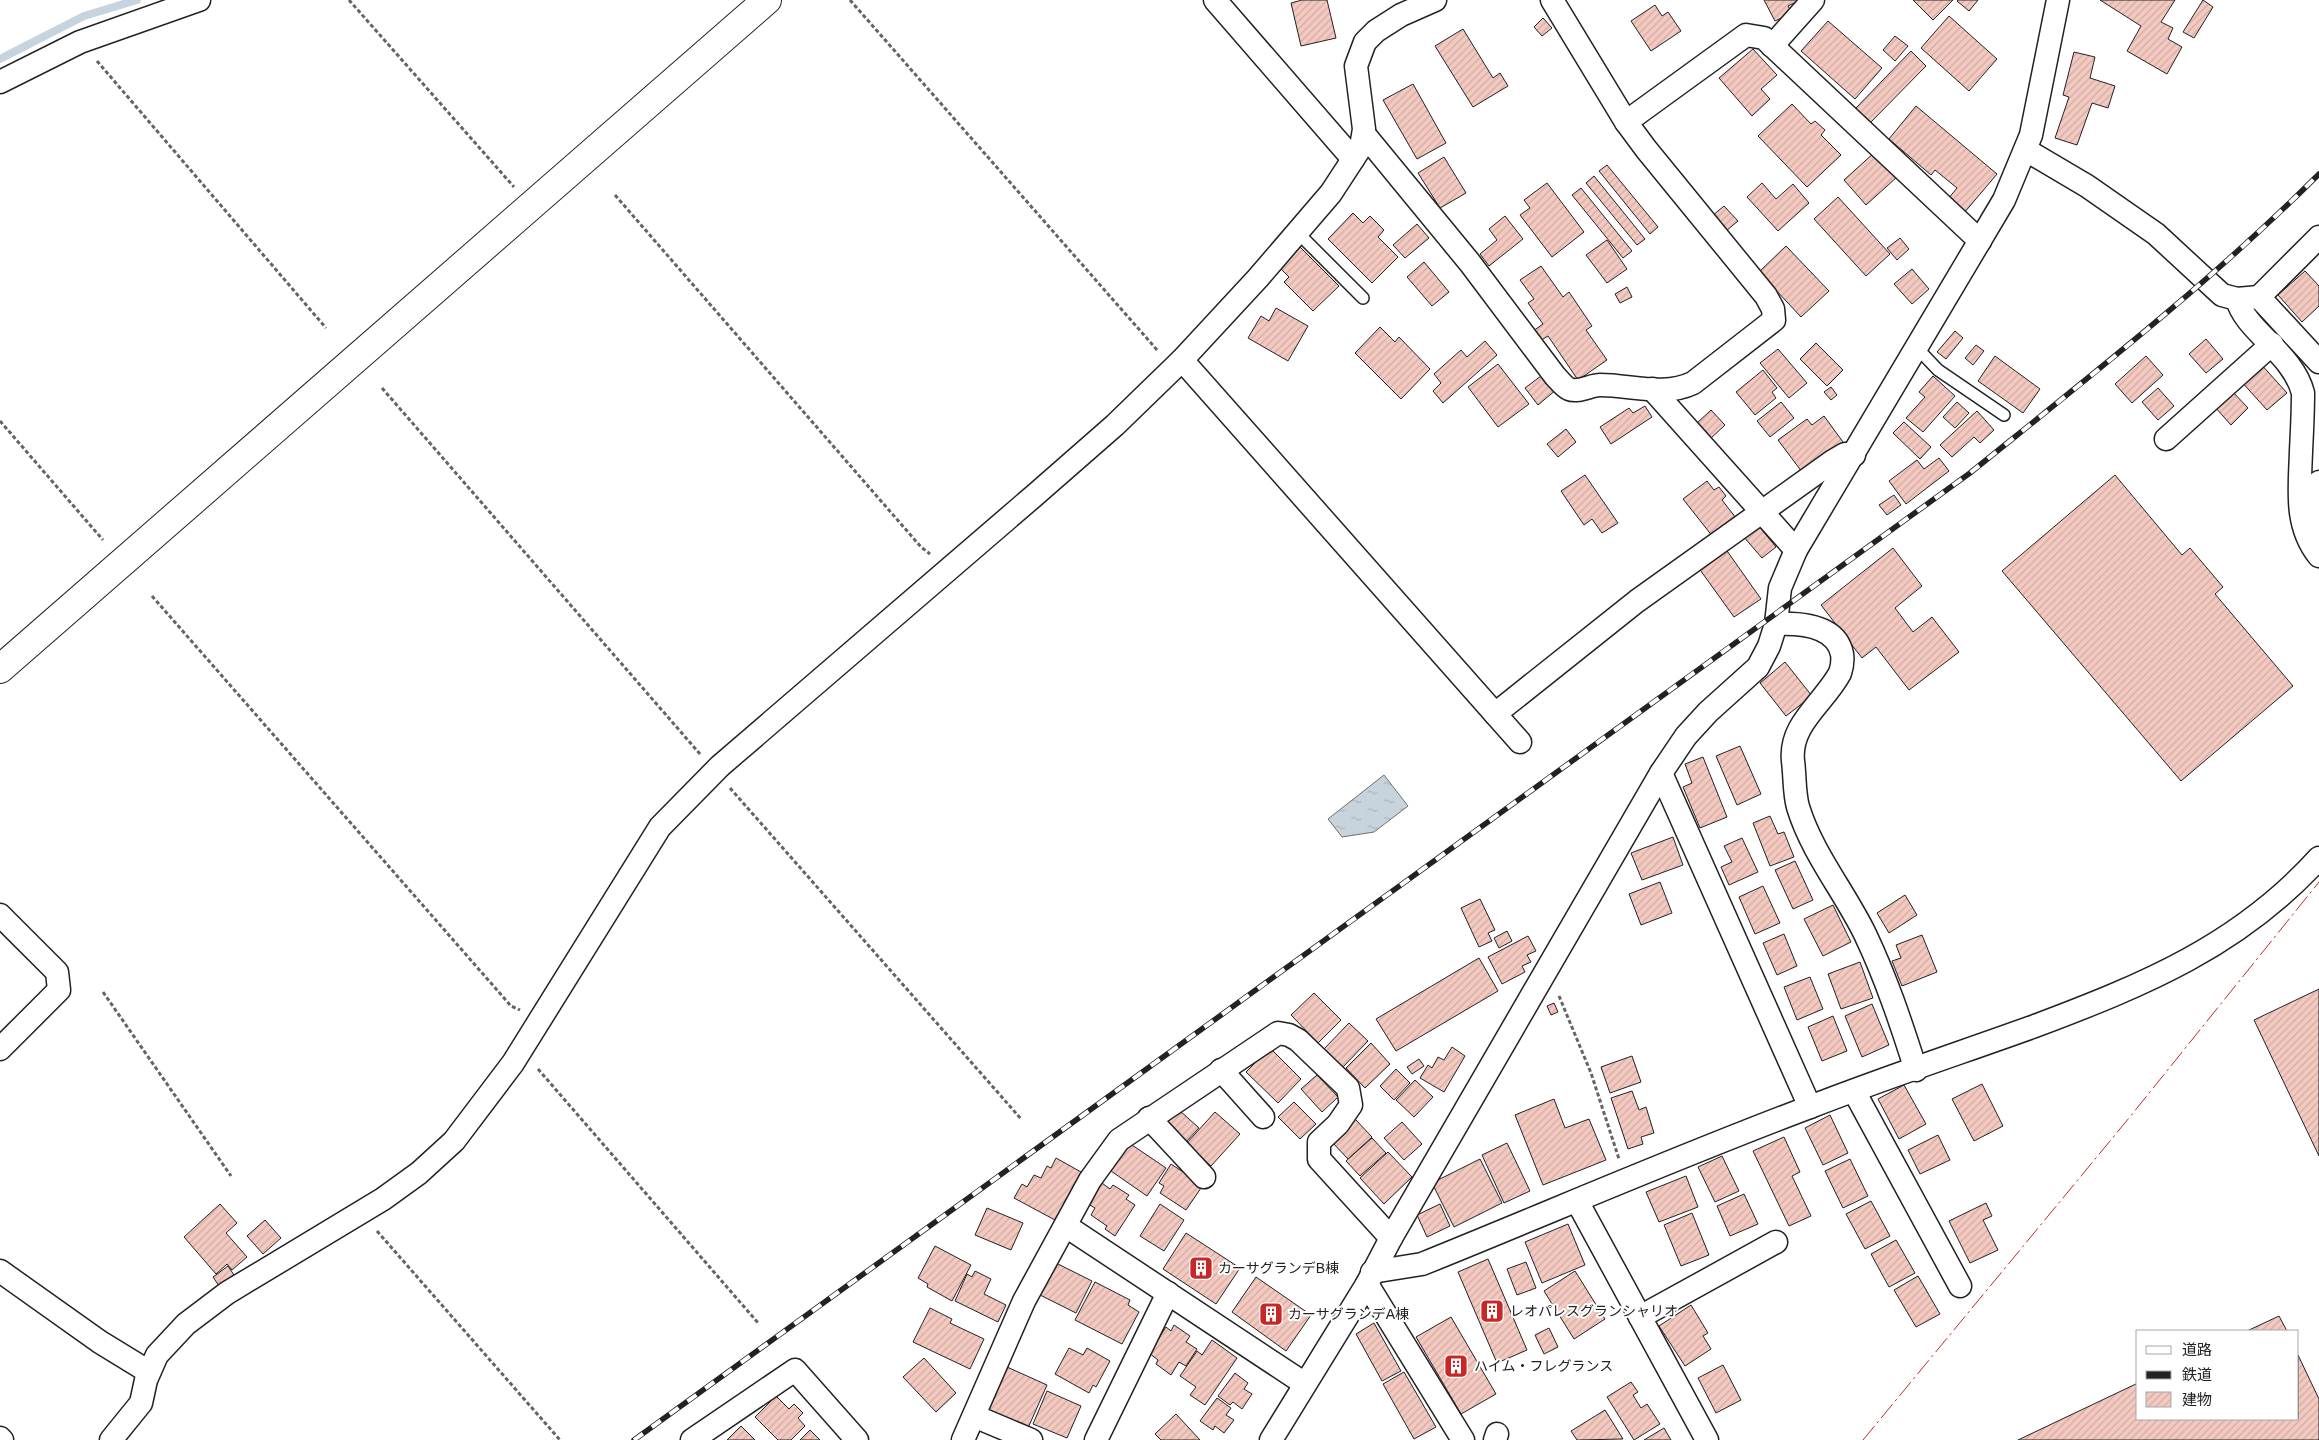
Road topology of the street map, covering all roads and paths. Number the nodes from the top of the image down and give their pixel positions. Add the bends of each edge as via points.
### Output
1 (199, 0) edge
2 (349, 0) edge
3 (767, 0) edge
4 (850, 0) edge
5 (1215, 0) edge
6 (1435, 0) edge
7 (1552, 0) edge
8 (1813, 0) edge
9 (2058, 0) edge
10 (80, 42) junction
11 (1772, 46) junction
12 (0, 82) edge
13 (1626, 122) junction
14 (1364, 134) junction
15 (2026, 150) junction
16 (1353, 159) junction
17 (615, 195) dead end
18 (531, 206) junction
19 (1297, 232) junction
20 (2319, 237) edge
21 (1980, 241) junction
22 (1363, 298) dead end
23 (2248, 298) junction
24 (326, 328) dead end
25 (2272, 344) junction
26 (1917, 348) junction
27 (2319, 362) edge
28 (1178, 364) junction
29 (382, 388) dead end
30 (1652, 389) junction
31 (2004, 415) dead end
32 (0, 421) edge
33 (2166, 439) dead end
34 (1854, 455) junction
35 (2319, 482) edge
36 (1761, 511) junction
37 (2319, 525) edge
38 (103, 540) dead end
39 (1796, 550) junction
40 (2319, 556) edge
41 (951, 569) junction
42 (152, 596) dead end
43 (1776, 624) junction
44 (0, 669) edge
45 (1495, 714) junction
46 (1520, 742) dead end
47 (715, 771) junction
48 (1661, 773) junction
49 (2319, 858) edge
50 (0, 915) edge
51 (1548, 970) junction
52 (103, 992) dead end
53 (541, 1018) junction
54 (0, 1049) edge
55 (521, 1050) junction
56 (1221, 1070) junction
57 (1916, 1070) junction
58 (1854, 1091) junction
59 (1810, 1106) junction
60 (1263, 1117) dead end
61 (1149, 1118) junction
62 (1022, 1120) dead end
63 (230, 1176) dead end
64 (1204, 1177) dead end
65 (1626, 1181) junction
66 (1577, 1201) junction
67 (360, 1212) junction
68 (1066, 1226) junction
69 (1391, 1238) junction
70 (1776, 1242) dead end
71 (0, 1271) edge
72 (1370, 1278) junction
73 (1960, 1286) dead end
74 (1168, 1294) junction
75 (1640, 1317) junction
76 (759, 1324) dead end
77 (150, 1372) junction
78 (1305, 1384) junction
79 (974, 1416) junction
80 (111, 1440) edge
81 (560, 1440) edge
82 (692, 1440) edge
83 (857, 1440) edge
84 (963, 1440) edge
85 (1031, 1440) edge
86 (1096, 1440) edge
87 (1271, 1440) edge
88 (1463, 1440) edge
89 (1707, 1440) edge

1 - 10 street
2 - 18 path
3 - 18 street
4 - 28 path
5 - 16 street
6 - 14 street via 1401,15 1365,42 1356,66
7 - 13 street
8 - 11 street
9 - 15 street
10 - 12 street
10 - 24 path
11 - 13 street via 1764,38 1746,35
11 - 21 street
13 - 30 street via 1773,308 1774,320 1693,383 1682,389
14 - 16 street
14 - 30 street via 1470,263 1562,384 1570,390 1601,385
15 - 21 street via 2004,200
15 - 23 street via 2087,186 2156,234 2222,295
16 - 19 street via 1331,193
17 - 41 path via 921,547
18 - 44 street
19 - 22 lane
19 - 28 street
20 - 23 street
21 - 26 street
23 - 25 street via 2242,311
23 - 27 street
25 - 33 street
25 - 40 street via 2298,375 2303,393 2298,500 2304,527
26 - 31 lane via 1938,370
26 - 34 street
28 - 41 street via 1115,425
28 - 45 street
29 - 47 path
30 - 36 street
32 - 38 path
34 - 36 street via 1850,453 1840,457
34 - 39 street
35 - 37 street via 2315,510
36 - 39 street
36 - 45 street via 1637,601
39 - 43 street via 1780,588
41 - 47 street
42 - 53 path via 510,1006
43 - 48 street via 1758,667 1686,736
43 - 57 street via 1813,626 1833,637 1841,650 1840,672 1797,734 1792,752 1798,805 1820,856 1864,932 1887,985
45 - 46 street
47 - 53 street via 660,827
47 - 62 path
48 - 51 street
48 - 59 street
49 - 57 street via 2271,906 2176,968 2110,997
50 - 54 street via 57,972 59,990
51 - 65 path via 1591,1073
51 - 69 street
52 - 63 path
53 - 55 street
55 - 67 street via 454,1141 419,1172
55 - 76 path
56 - 60 street
56 - 61 street
56 - 69 street via 1278,1033 1298,1040 1348,1088 1351,1105 1338,1124 1319,1142 1319,1159
57 - 58 street
58 - 59 street
58 - 73 street
59 - 65 street
61 - 64 street
61 - 68 street via 1119,1140 1090,1180
65 - 66 street
66 - 72 street via 1422,1264
66 - 75 street
67 - 77 street via 228,1293 186,1324 157,1355
67 - 81 path
68 - 74 street
68 - 79 street via 1024,1301
69 - 72 street
70 - 75 street
71 - 77 street via 100,1342
72 - 78 street
72 - 88 street
74 - 78 street
74 - 86 street
75 - 89 street
77 - 80 street via 141,1403
78 - 87 street
79 - 84 street
79 - 85 street
82 - 83 street via 795,1370

